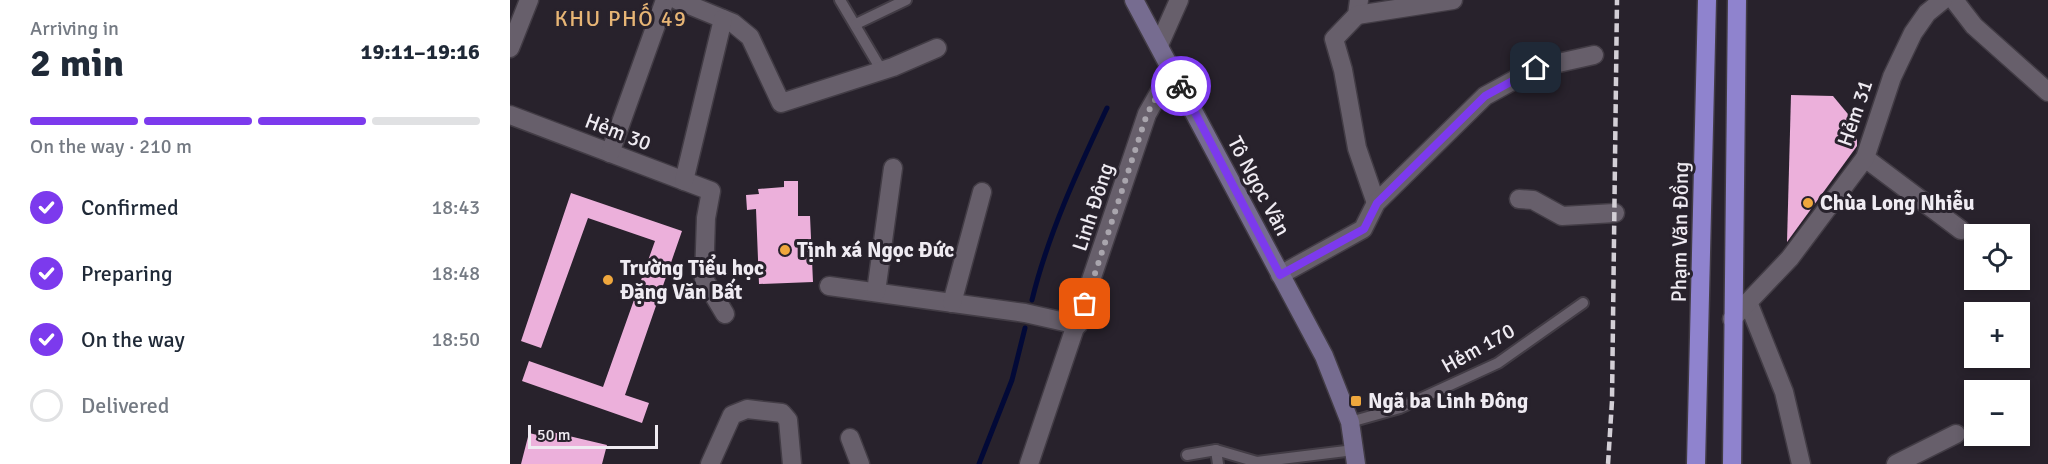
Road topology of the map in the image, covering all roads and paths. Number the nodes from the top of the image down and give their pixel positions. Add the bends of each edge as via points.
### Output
1 (529, 0) edge
2 (665, 0) edge
3 (677, 0) edge
4 (840, 0) edge
5 (906, 0) edge
6 (1134, 0) edge
7 (1179, 0) edge
8 (1453, 0) edge
9 (1707, 0) edge
10 (1737, 0) edge
11 (1943, 0) edge
12 (1954, 0) edge
13 (1358, 8) edge
14 (723, 19) junction
15 (856, 24) junction
16 (1159, 45) junction
17 (510, 48) edge
18 (937, 48) dead end
19 (1594, 55) dead end
20 (1172, 70) junction
21 (882, 71) junction
22 (2046, 85) edge
23 (510, 115) edge
24 (610, 153) junction
25 (1865, 158) junction
26 (893, 168) dead end
27 (684, 181) junction
28 (982, 192) dead end
29 (1519, 199) dead end
30 (1377, 203) junction
31 (1615, 213) dead end
32 (1961, 230) dead end
33 (1280, 275) junction
34 (830, 286) dead end
35 (876, 292) junction
36 (1748, 302) junction
37 (952, 303) junction
38 (1583, 303) dead end
39 (725, 314) dead end
40 (1732, 319) junction
41 (1078, 325) junction
42 (1350, 422) junction
43 (1956, 434) dead end
44 (850, 438) dead end
45 (1216, 450) junction
46 (1187, 455) dead end
47 (1355, 457) edge
48 (710, 464) edge
49 (792, 464) edge
50 (860, 464) edge
51 (1029, 464) edge
52 (1218, 464) edge
53 (1696, 464) edge
54 (1732, 464) edge
55 (1801, 464) edge
56 (1896, 464) edge

1 - 17 street
2 - 24 street
3 - 14 street
4 - 15 lane
5 - 15 lane
6 - 16 main road, Tô Ngọc Vân
7 - 16 street
8 - 13 street
9 - 53 highway, Phạm Văn Đồng
10 - 40 highway
11 - 25 street, Hẻm 31 via 1927,13 1913,33 1892,76
12 - 22 street via 1974,26
13 - 30 street via 1334,39 1357,148
14 - 21 street via 750,38 781,103
14 - 27 street
15 - 21 lane
16 - 20 main road, Tô Ngọc Vân
18 - 21 street
19 - 30 street via 1536,68 1485,96
20 - 33 main road, Tô Ngọc Vân
20 - 41 street, Linh Đông via 1147,114
23 - 24 street, Hẻm 30
24 - 27 street, Hẻm 30
25 - 32 street
25 - 36 street, Hẻm 31 via 1790,258
26 - 35 street
27 - 39 street, Hẻm 30 via 711,191 704,279
28 - 37 street
29 - 31 street via 1533,200 1562,216
30 - 33 street via 1364,229
33 - 42 main road, Tô Ngọc Vân via 1324,356
34 - 35 street
35 - 37 street
36 - 40 street, Hẻm 31
36 - 55 street via 1784,392
37 - 41 street
38 - 42 lane, Hẻm 170 via 1498,363 1400,408
40 - 54 highway
41 - 51 street, Linh Đông
42 - 47 main road, Tô Ngọc Vân
43 - 56 street
44 - 50 street
45 - 46 lane
45 - 47 lane via 1257,462
45 - 52 lane
48 - 49 street via 732,415 747,409 782,413 788,420

